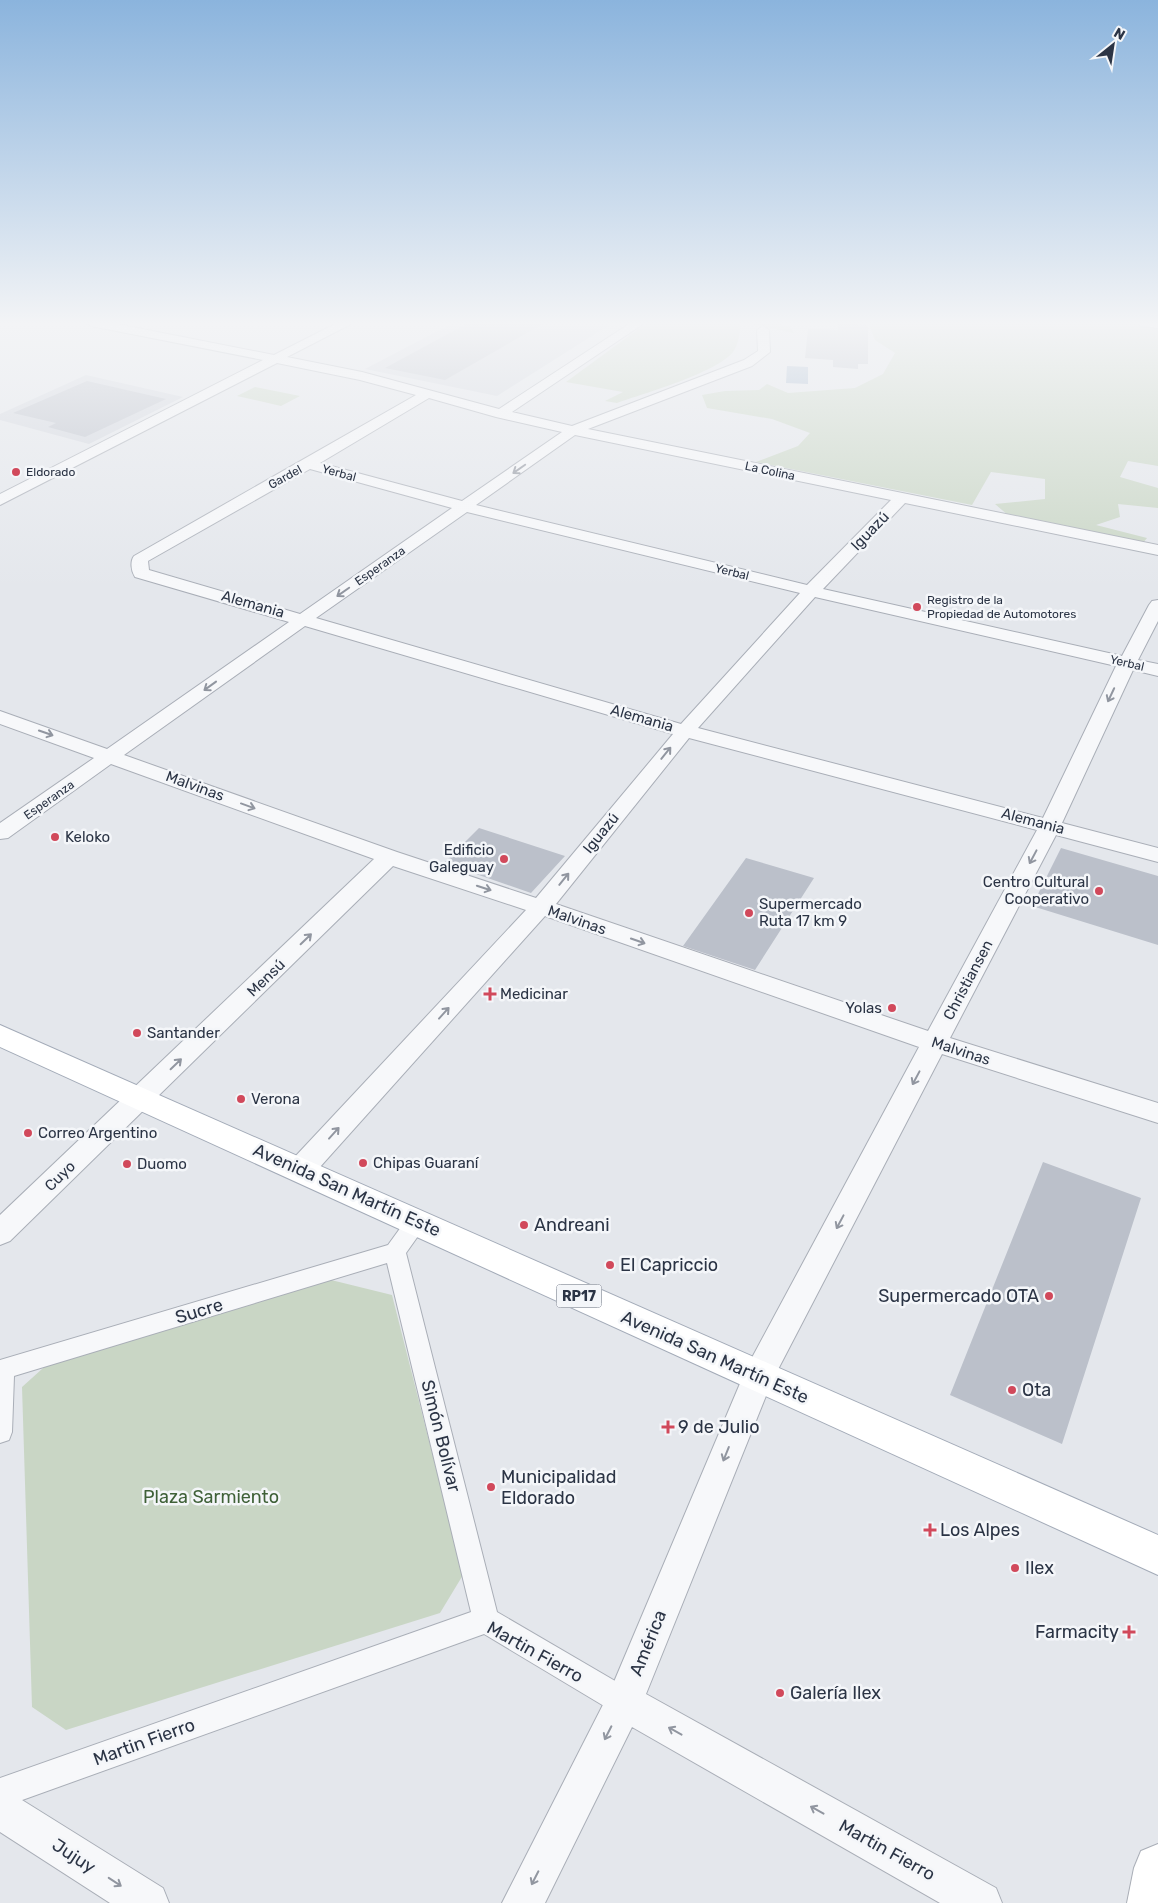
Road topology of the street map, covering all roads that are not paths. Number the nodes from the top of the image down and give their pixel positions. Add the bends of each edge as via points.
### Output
1 (172, 411) edge
2 (399, 411) edge
3 (490, 411) edge
4 (506, 411) edge
5 (623, 411) edge
6 (501, 414) junction
7 (573, 430) junction
8 (308, 464) junction
9 (901, 498) junction
10 (0, 500) edge
11 (465, 507) junction
12 (1158, 550) edge
13 (140, 559) joint
14 (811, 592) junction
15 (1158, 605) edge
16 (304, 619) junction
17 (1127, 662) junction
18 (1158, 670) edge
19 (0, 717) edge
20 (685, 731) junction
21 (112, 756) junction
22 (1050, 826) junction
23 (0, 833) edge
24 (1158, 855) edge
25 (390, 857) junction
26 (541, 907) junction
27 (0, 1035) edge
28 (935, 1043) junction
29 (141, 1098) junction
30 (1158, 1113) edge
31 (301, 1169) junction
32 (417, 1222) junction
33 (0, 1233) edge
34 (395, 1252) junction
35 (1, 1369) edge
36 (758, 1377) junction
37 (0, 1432) edge
38 (1158, 1556) edge
39 (486, 1620) junction
40 (624, 1702) junction
41 (0, 1793) edge
42 (0, 1809) edge
43 (1158, 1868) edge
44 (148, 1903) edge
45 (523, 1903) edge
46 (981, 1903) edge
47 (1151, 1903) edge

1 - 10 street
2 - 8 street, Gardel
3 - 6 street, La Colina
4 - 6 street
5 - 7 street, Esperanza
6 - 7 street, La Colina
7 - 9 street, La Colina
7 -> 11 street, Esperanza
8 - 11 street, Yerbal
8 - 13 street, Gardel
9 - 12 street, La Colina
9 - 14 street, Iguazú
11 - 14 street, Yerbal
11 -> 16 street, Esperanza
13 - 16 street, Alemania via 141,573
14 - 17 street, Yerbal
14 - 20 street, Iguazú
15 - 17 street, Christiansen
16 - 20 street, Alemania
16 -> 21 street, Esperanza
17 - 18 street, Yerbal
17 -> 22 street, Christiansen
19 -> 21 street, Malvinas
20 - 22 street, Alemania
26 -> 20 street, Iguazú
21 - 23 street, Esperanza
21 -> 25 street, Malvinas
22 - 24 street, Alemania
22 -> 28 street, Christiansen
25 -> 26 street, Malvinas
29 -> 25 street, Mensú
26 -> 28 street, Malvinas
31 -> 26 street, Iguazú
27 - 29 main road, Avenida San Martín Este / RP17
28 - 30 street, Malvinas
28 -> 36 street, Christiansen
29 - 31 main road, Avenida San Martín Este / RP17
29 - 33 street, Cuyo
31 - 32 main road, Avenida San Martín Este / RP17
32 - 34 street
32 - 36 main road, Avenida San Martín Este / RP17
34 - 35 street, Sucre
34 - 39 street, Simón Bolívar
35 - 37 street
36 - 38 main road, Avenida San Martín Este / RP17
36 -> 40 street, América
39 - 40 street, Martin Fierro
39 - 41 street, Martin Fierro
40 -> 45 street, América
46 -> 40 street, Martin Fierro
42 -> 44 street, Jujuy
43 - 47 main road

